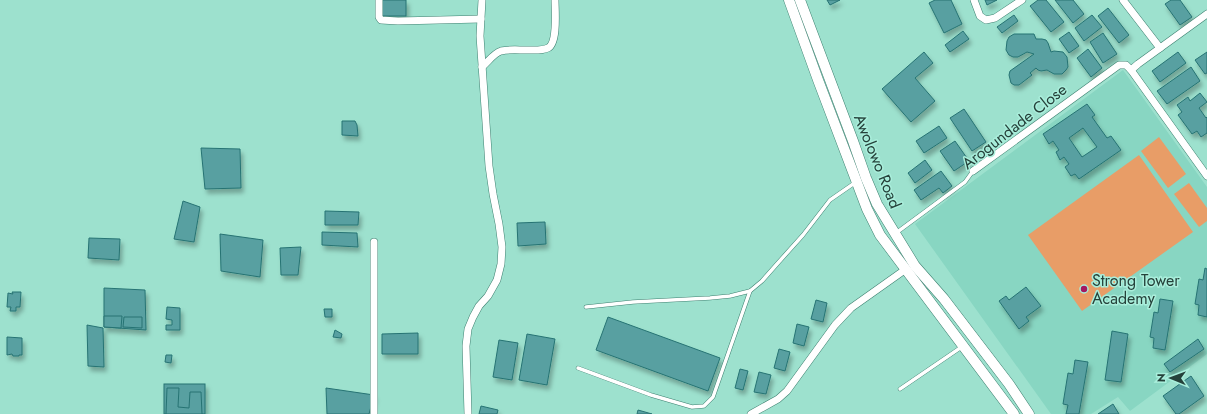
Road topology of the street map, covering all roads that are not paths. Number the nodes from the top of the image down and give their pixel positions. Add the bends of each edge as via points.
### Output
1 (379, 0) edge
2 (482, 0) edge
3 (555, 0) edge
4 (789, 0) edge
5 (800, 0) edge
6 (974, 0) edge
7 (1022, 0) edge
8 (1123, 0) edge
9 (1207, 14) edge
10 (481, 19) junction
11 (1160, 48) junction
12 (482, 67) junction
13 (1131, 70) junction
14 (973, 171) joint
15 (1207, 176) edge
16 (856, 182) junction
17 (895, 234) junction
18 (374, 242) dead end
19 (906, 269) junction
20 (750, 291) junction
21 (586, 307) dead end
22 (964, 345) junction
23 (578, 368) dead end
24 (900, 389) dead end
25 (374, 414) edge
26 (468, 414) edge
27 (752, 414) edge
28 (1014, 414) edge
29 (1029, 414) edge

1 - 10 street via 381,20
2 - 10 street
3 - 12 street via 554,34 552,44 548,48 500,51
4 - 16 main road, Awolowo Road
5 - 17 main road, Awolowo Road via 866,178 877,204
6 - 7 street via 980,16 986,20 995,18
8 - 11 street
9 - 11 street
10 - 12 street
11 - 13 street
12 - 26 street via 489,166 502,247 498,280 472,317 468,328
13 - 14 street, Arogundade Close via 1126,65 1119,65
13 - 15 street
14 - 17 lane, Arogundade Close via 964,182
16 - 19 main road, Awolowo Road via 880,235
16 - 20 lane via 830,200 803,235
17 - 29 main road, Awolowo Road via 915,266 944,299
18 - 25 street
19 - 22 main road, Awolowo Road
19 - 27 street via 852,308 835,325 787,391
20 - 21 lane via 710,298
20 - 23 lane via 713,397 704,406 692,407 651,395
22 - 24 lane
22 - 28 main road, Awolowo Road

